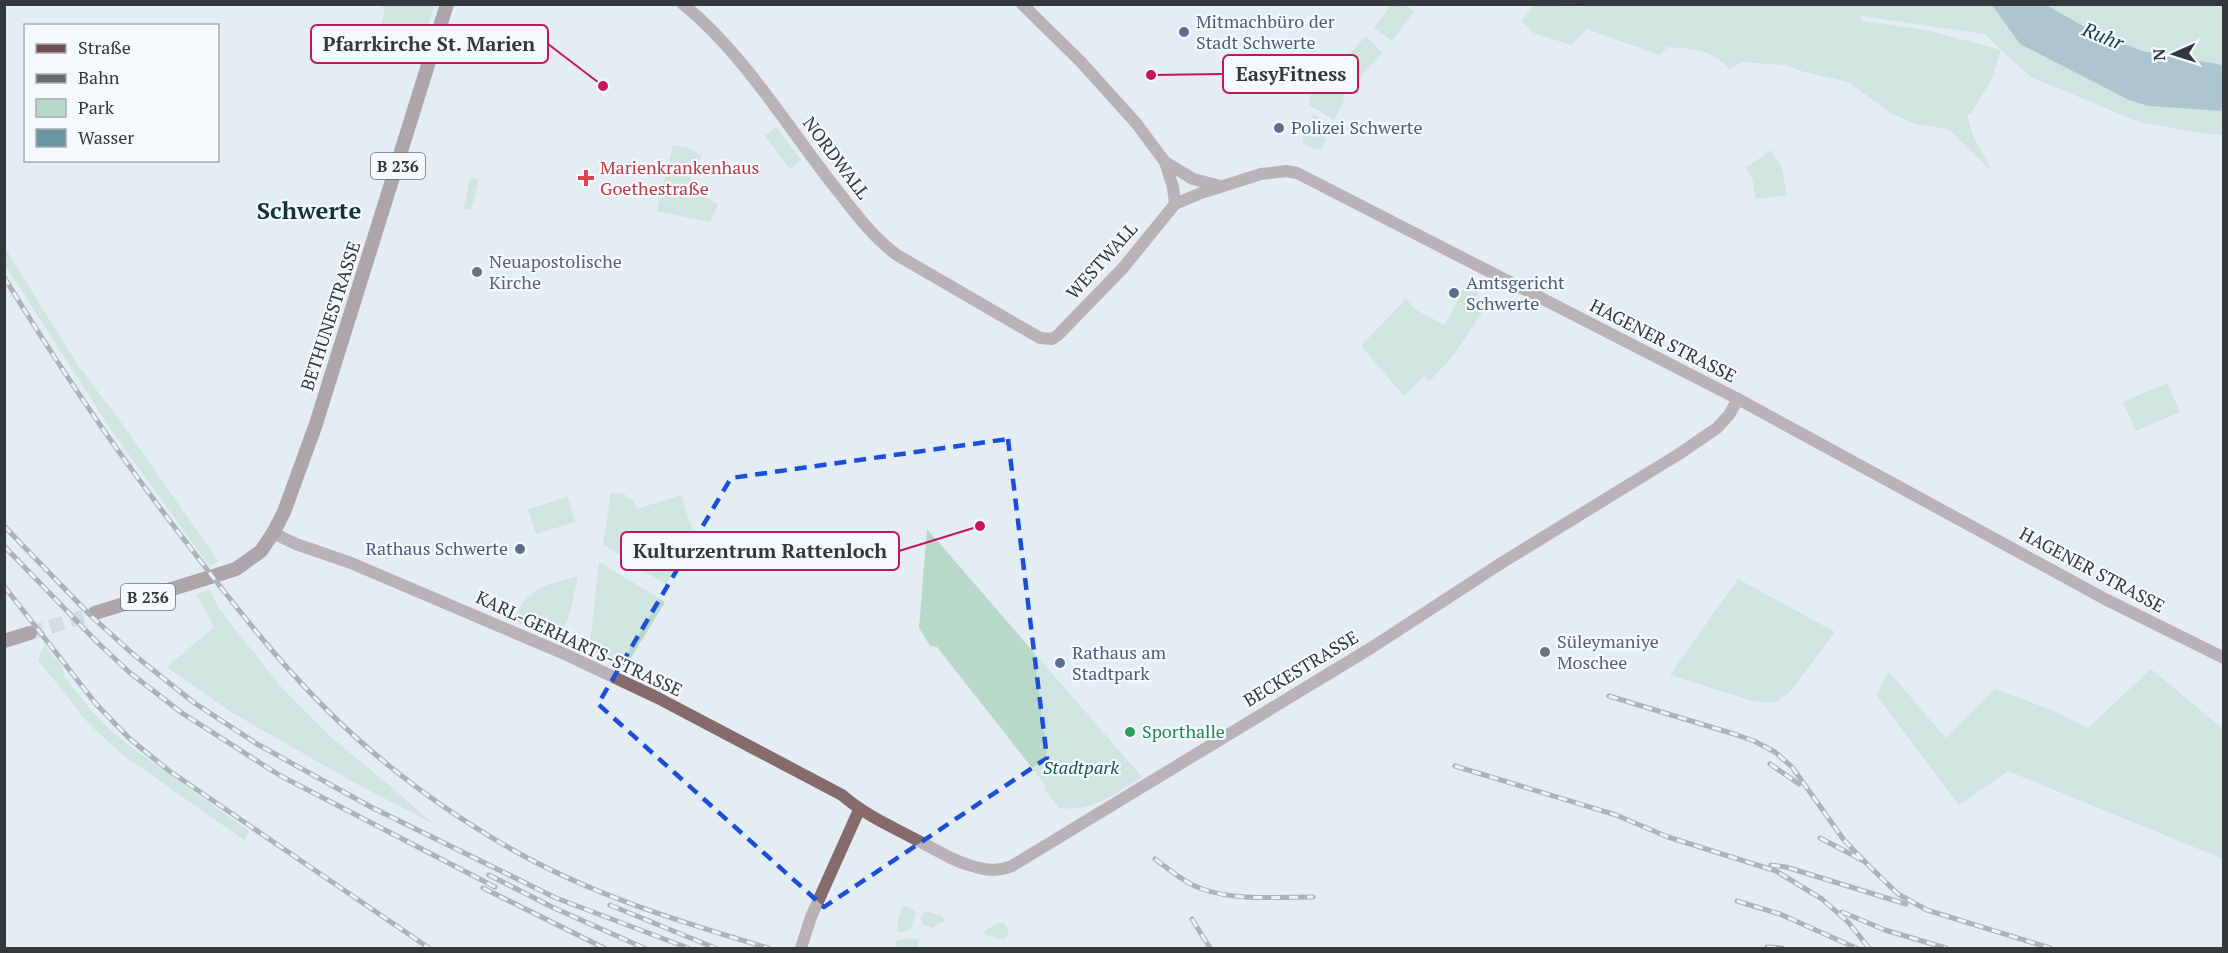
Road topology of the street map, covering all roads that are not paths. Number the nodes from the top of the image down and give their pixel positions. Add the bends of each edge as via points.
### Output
1 (447, 4) edge
2 (683, 4) edge
3 (1022, 4) edge
4 (1165, 162) junction
5 (1222, 186) junction
6 (1175, 204) junction
7 (1052, 339) joint
8 (1738, 399) junction
9 (273, 533) junction
10 (95, 613) tunnel mouth
11 (30, 633) tunnel mouth
12 (4, 641) edge
13 (2223, 658) edge
14 (859, 810) junction
15 (801, 948) edge

1 - 9 main road, BETHUNESTRASSE / B 236 via 316,424
2 - 7 main road, NORDWALL via 705,22 770,100 882,244 1040,338
3 - 4 main road via 1121,106
4 - 5 main road via 1193,179
4 - 6 main road
5 - 6 main road, HAGENER STRASSE
5 - 8 main road, HAGENER STRASSE via 1274,171 1297,173
6 - 7 main road, WESTWALL via 1123,268
8 - 13 main road, HAGENER STRASSE via 2105,599
8 - 14 main road, BECKESTRASSE via 1718,428 1680,454 1012,866 999,870 965,864
9 - 10 main road, B 236 via 261,551 236,569
9 - 14 main road, KARL-GERHARTS-STRASSE via 512,631 658,698 842,795
11 - 12 main road
14 - 15 main road

